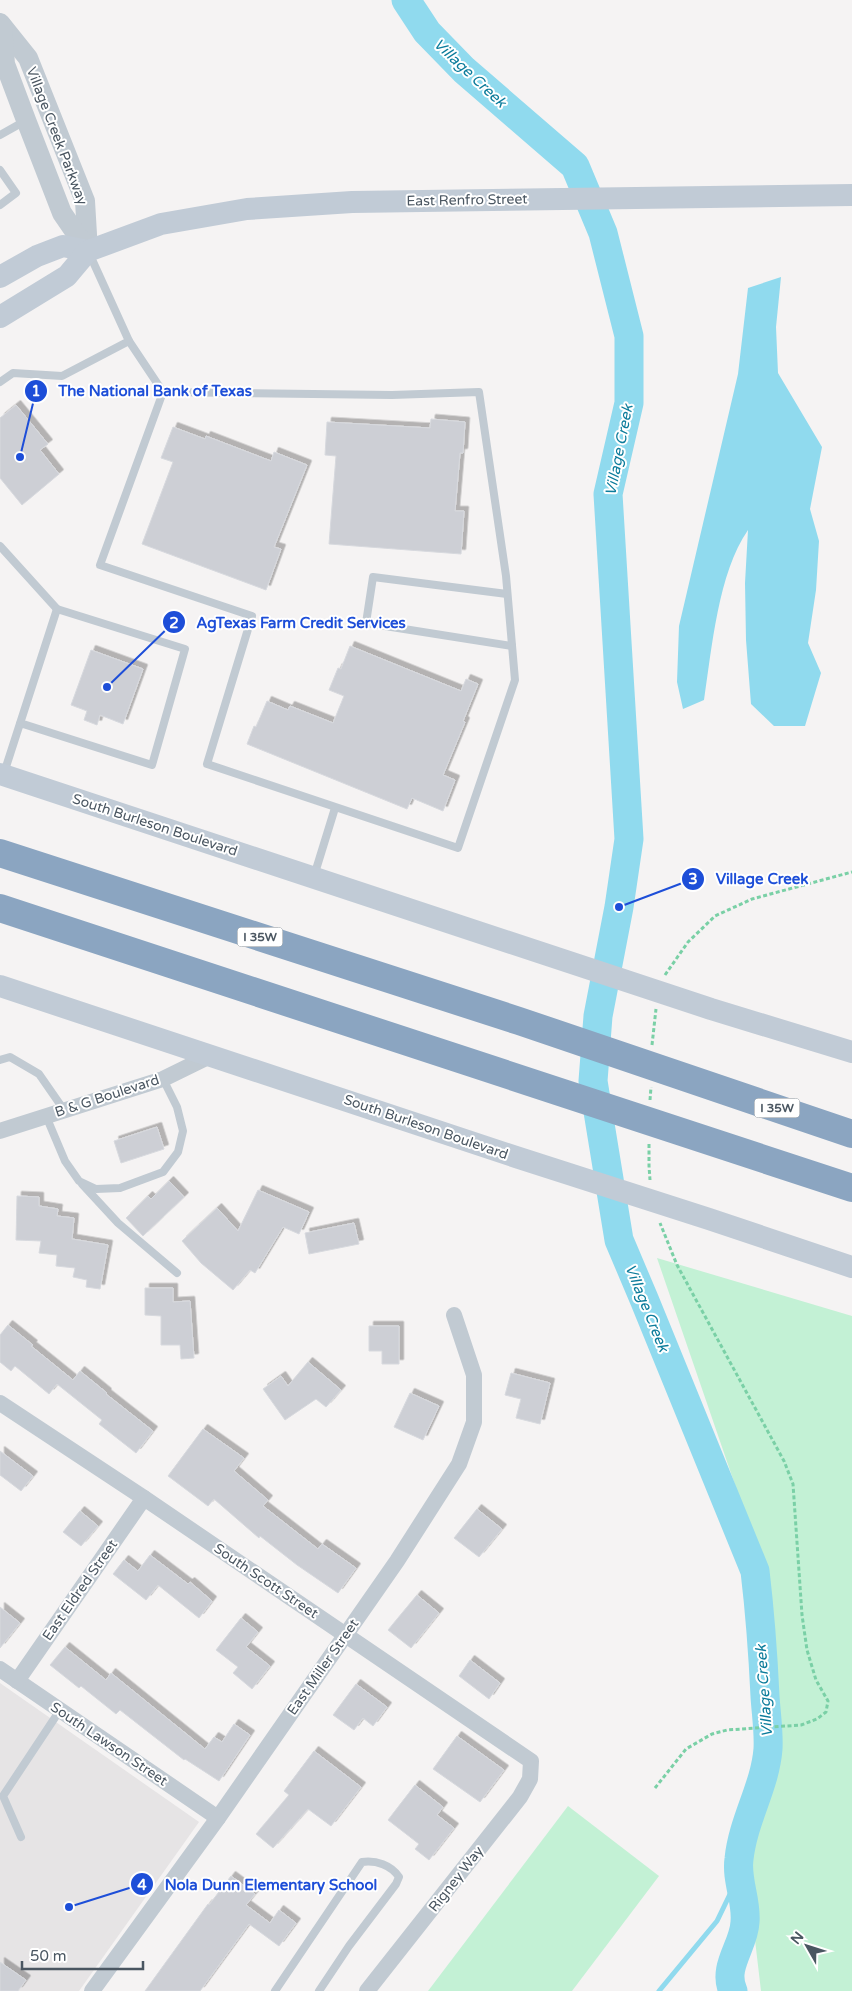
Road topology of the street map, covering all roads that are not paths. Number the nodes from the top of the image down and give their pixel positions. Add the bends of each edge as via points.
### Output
1 (1, 25) edge
2 (26, 120) junction
3 (0, 135) edge
4 (0, 170) edge
5 (852, 195) edge
6 (0, 205) edge
7 (88, 251) junction
8 (2, 274) edge
9 (0, 317) edge
10 (129, 341) junction
11 (0, 382) edge
12 (163, 392) junction
13 (0, 546) edge
14 (507, 594) junction
15 (57, 609) junction
16 (512, 646) junction
17 (20, 723) junction
18 (2, 775) edge
19 (335, 808) junction
20 (0, 853) edge
21 (314, 878) junction
22 (0, 908) edge
23 (0, 986) edge
24 (852, 1052) edge
25 (0, 1054) edge
26 (212, 1055) junction
27 (10, 1057) junction
28 (0, 1060) edge
29 (163, 1079) junction
30 (64, 1110) junction
31 (46, 1116) junction
32 (0, 1130) edge
33 (852, 1134) edge
34 (79, 1181) junction
35 (852, 1188) edge
36 (852, 1267) edge
37 (177, 1273) dead end
38 (454, 1315) dead end
39 (0, 1402) edge
40 (144, 1498) junction
41 (345, 1635) junction
42 (0, 1669) edge
43 (17, 1681) junction
44 (60, 1710) junction
45 (531, 1761) joint
46 (218, 1818) junction
47 (21, 1837) dead end
48 (92, 1991) edge
49 (275, 1991) edge
50 (319, 1991) edge
51 (367, 1991) edge

1 - 2 street, Village Creek Parkway via 5,64
1 - 7 street, Village Creek Parkway via 28,58 85,201
2 - 3 lane
2 - 7 street, Village Creek Parkway via 62,213
4 - 6 lane via 16,192
5 - 7 main road, East Renfro Street via 352,202 247,209 161,224
7 - 8 main road via 63,246
7 - 9 main road, East Renfro Street via 67,276
7 - 10 lane
10 - 11 lane via 62,376 12,372
10 - 12 lane
12 - 14 lane via 392,395 479,392
12 - 19 lane via 100,565 252,616 208,764
13 - 15 lane
14 - 16 lane
14 - 16 lane via 373,577 366,623
15 - 17 lane
15 - 17 lane via 185,649 152,765
16 - 19 lane via 515,680 458,848
17 - 18 lane
18 - 21 main road, South Burleson Boulevard
19 - 21 lane
20 - 33 highway, I 35W via 519,1021
21 - 24 main road, South Burleson Boulevard
22 - 35 highway
23 - 26 main road, South Burleson Boulevard
25 - 27 lane
26 - 29 street, B & G Boulevard
26 - 36 main road, South Burleson Boulevard
27 - 28 lane
27 - 30 lane via 39,1074
29 - 30 street, B & G Boulevard
29 - 34 lane via 177,1107 183,1131 178,1152 163,1172 120,1188 96,1189
30 - 31 street, B & G Boulevard
31 - 32 street, B & G Boulevard
31 - 34 lane via 65,1161
34 - 37 lane via 118,1223
38 - 41 street, East Miller Street via 474,1375 474,1422 460,1464
39 - 40 street, South Scott Street
40 - 41 street, South Scott Street
40 - 43 street, East Eldred Street
41 - 45 street, South Scott Street
41 - 46 street, East Miller Street
42 - 43 street, South Lawson Street
43 - 44 street, South Lawson Street
44 - 46 street, South Lawson Street
44 - 47 lane via 3,1796
45 - 51 street, Rigney Way via 530,1779 520,1797
46 - 48 street, East Miller Street
49 - 50 lane via 362,1862 386,1865 399,1877 396,1884

